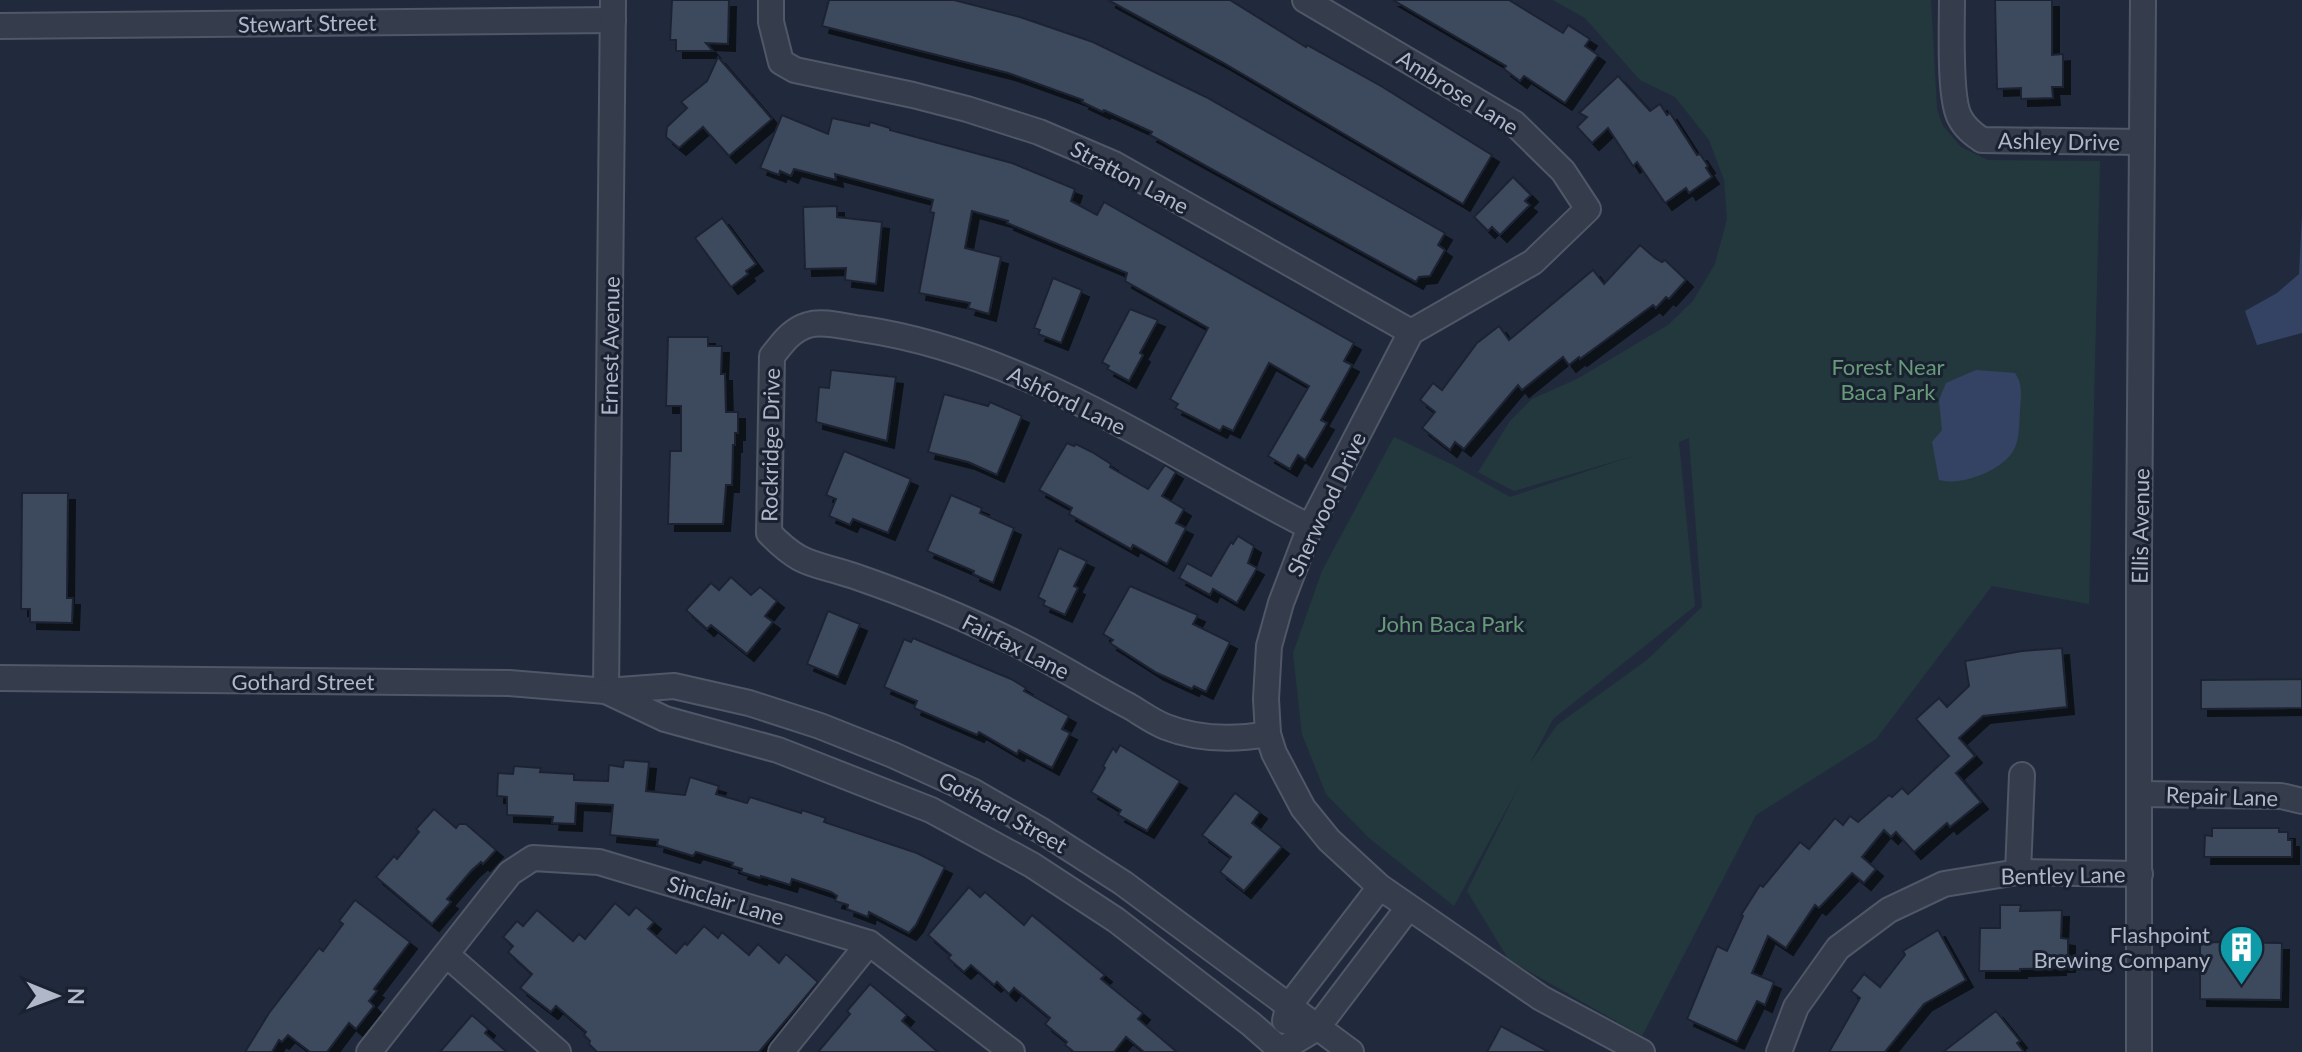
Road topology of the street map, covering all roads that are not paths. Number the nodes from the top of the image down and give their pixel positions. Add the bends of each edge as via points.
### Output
1 (771, 0) edge
2 (1305, 0) edge
3 (1952, 0) edge
4 (2143, 0) edge
5 (613, 10) edge
6 (0, 26) edge
7 (2142, 142) junction
8 (1411, 332) junction
9 (772, 356) joint
10 (1310, 527) junction
11 (769, 533) joint
12 (0, 678) edge
13 (606, 691) junction
14 (1268, 734) junction
15 (2022, 775) dead end
16 (2141, 794) junction
17 (2302, 801) edge
18 (2018, 872) junction
19 (2140, 874) junction
20 (1380, 887) junction
21 (1408, 908) junction
22 (869, 943) junction
23 (447, 955) junction
24 (1288, 1007) junction
25 (1317, 1028) junction
26 (1280, 1051) edge
27 (369, 1052) edge
28 (558, 1052) edge
29 (781, 1052) edge
30 (1012, 1052) edge
31 (1351, 1052) edge
32 (1642, 1052) edge
33 (1779, 1052) edge
34 (2139, 1052) edge

1 - 8 street, Stratton Lane via 781,62 795,70 913,95 1039,132 1114,164
2 - 8 street, Ambrose Lane via 1514,123 1563,171 1588,209 1533,262
3 - 7 street, Ashley Drive via 1958,116 1982,140
4 - 7 street, Ellis Avenue
5 - 6 street, Stewart Street
5 - 13 street, Ernest Avenue
7 - 16 street, Ellis Avenue
8 - 10 street, Sherwood Drive
9 - 10 street, Ashford Lane via 790,334 809,324 878,332 942,348 1039,381
9 - 11 street, Rockridge Drive
10 - 14 street, Sherwood Drive via 1269,646
11 - 14 street, Fairfax Lane via 793,557 956,615 1166,727 1206,737
12 - 13 street, Gothard Street via 509,683
13 - 24 street, Gothard Street via 674,686 749,703 879,749 972,791 1123,883
13 - 26 street, Gothard Street via 665,719 778,750 931,810 1032,865 1116,920
14 - 20 street, Sherwood Drive via 1303,808
15 - 18 street
16 - 17 street, Repair Lane via 2281,796
16 - 19 street, Ellis Avenue
18 - 19 street, Bentley Lane
18 - 33 street, Bentley Lane via 1944,884 1889,910 1838,948 1796,1007
19 - 34 street, Ellis Avenue
20 - 21 street, Sherwood Drive
20 - 24 street
21 - 25 street
21 - 32 street, Sherwood Drive via 1541,998
22 - 23 street, Sinclair Lane via 599,862 533,858 510,873
22 - 29 street
22 - 30 street, Sinclair Lane
23 - 27 street, Sinclair Lane
23 - 28 street
24 - 25 street, Gothard Street
24 - 26 street
25 - 26 street
25 - 31 street, Gothard Street

